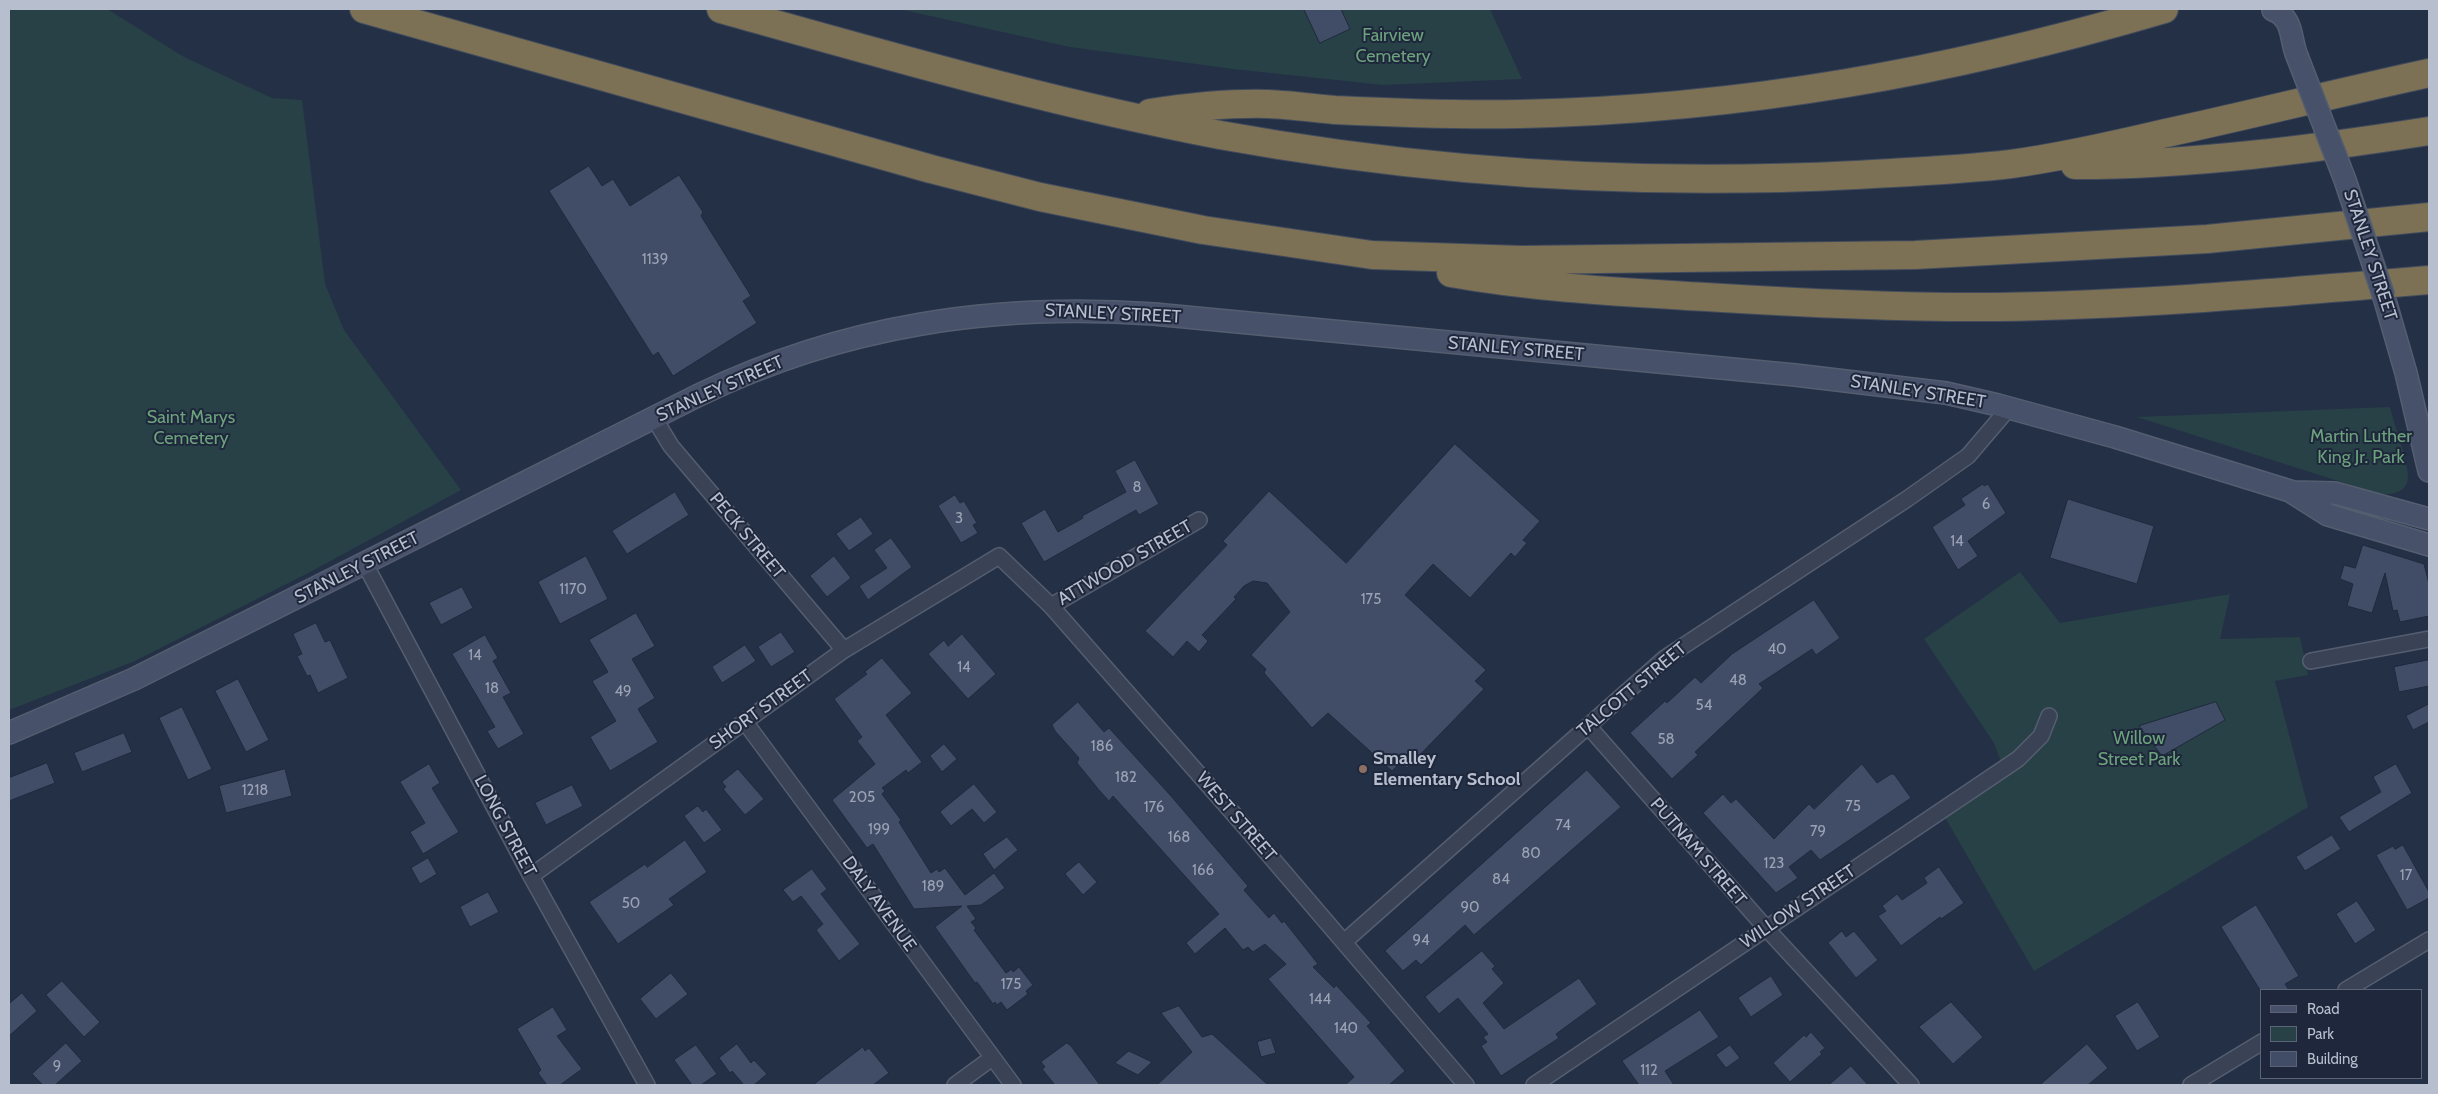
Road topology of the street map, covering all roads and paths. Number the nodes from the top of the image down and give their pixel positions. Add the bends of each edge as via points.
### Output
1 (364, 9) edge
2 (721, 9) edge
3 (2164, 9) edge
4 (2273, 9) edge
5 (2429, 72) edge
6 (1129, 116) junction
7 (2429, 130) edge
8 (2016, 163) junction
9 (2429, 217) edge
10 (1372, 255) junction
11 (2429, 280) edge
12 (2009, 408) junction
13 (654, 418) junction
14 (2429, 470) edge
15 (2290, 492) junction
16 (2429, 519) edge
17 (1199, 520) dead end
18 (2429, 545) edge
19 (998, 556) joint
20 (365, 564) junction
21 (1051, 606) junction
22 (2429, 639) edge
23 (844, 650) junction
24 (2312, 661) dead end
25 (2049, 716) dead end
26 (745, 722) junction
27 (1589, 727) junction
28 (9, 733) edge
29 (531, 876) junction
30 (1766, 928) junction
31 (2429, 940) edge
32 (1344, 942) junction
33 (2348, 989) edge
34 (2260, 1043) edge
35 (992, 1058) junction
36 (647, 1085) edge
37 (955, 1085) edge
38 (1013, 1085) edge
39 (1466, 1085) edge
40 (1534, 1085) edge
41 (1911, 1085) edge
42 (2191, 1085) edge

1 - 10 highway via 1040,197 1203,230
2 - 6 highway via 989,84
3 - 6 highway via 2058,40 1961,62 1799,92 1719,102 1506,114 1241,104
4 - 14 main road, STANLEY STREET, bridge via 2272,20 2277,31 2295,51 2350,196 2397,341
5 - 8 highway via 2122,143
6 - 8 highway via 1226,136 1325,151 1538,174 1758,179
7 - 8 highway via 2262,153 2168,162
9 - 10 highway via 2207,238 1915,255 1541,260
10 - 11 highway via 1513,283 1710,298 1894,306 2131,302
12 - 13 main road, STANLEY STREET via 1941,393 1814,377 1154,314 1065,310 938,320 892,328 757,370
12 - 15 main road, STANLEY STREET via 2115,437
12 - 27 street, TALCOTT STREET via 1968,456 1665,658
13 - 20 main road, STANLEY STREET
13 - 23 street, PECK STREET via 671,446
15 - 16 main road, STANLEY STREET via 2335,493
15 - 18 main road, STANLEY STREET via 2328,515
17 - 21 street, ATTWOOD STREET
19 - 21 street, WEST STREET
19 - 23 street, SHORT STREET
20 - 28 main road, STANLEY STREET via 121,685
20 - 29 street, LONG STREET
21 - 32 street, WEST STREET
22 - 24 street
23 - 26 street, SHORT STREET
25 - 30 street, WILLOW STREET via 2041,736 2018,760
26 - 29 street, SHORT STREET
26 - 35 street, DALY AVENUE
27 - 30 street, PUTNAM STREET
27 - 32 street, TALCOTT STREET
29 - 36 street, LONG STREET
30 - 40 street, WILLOW STREET
30 - 41 street, PUTNAM STREET
31 - 33 street
32 - 39 street, WEST STREET
34 - 42 street
35 - 37 street
35 - 38 street, DALY AVENUE

